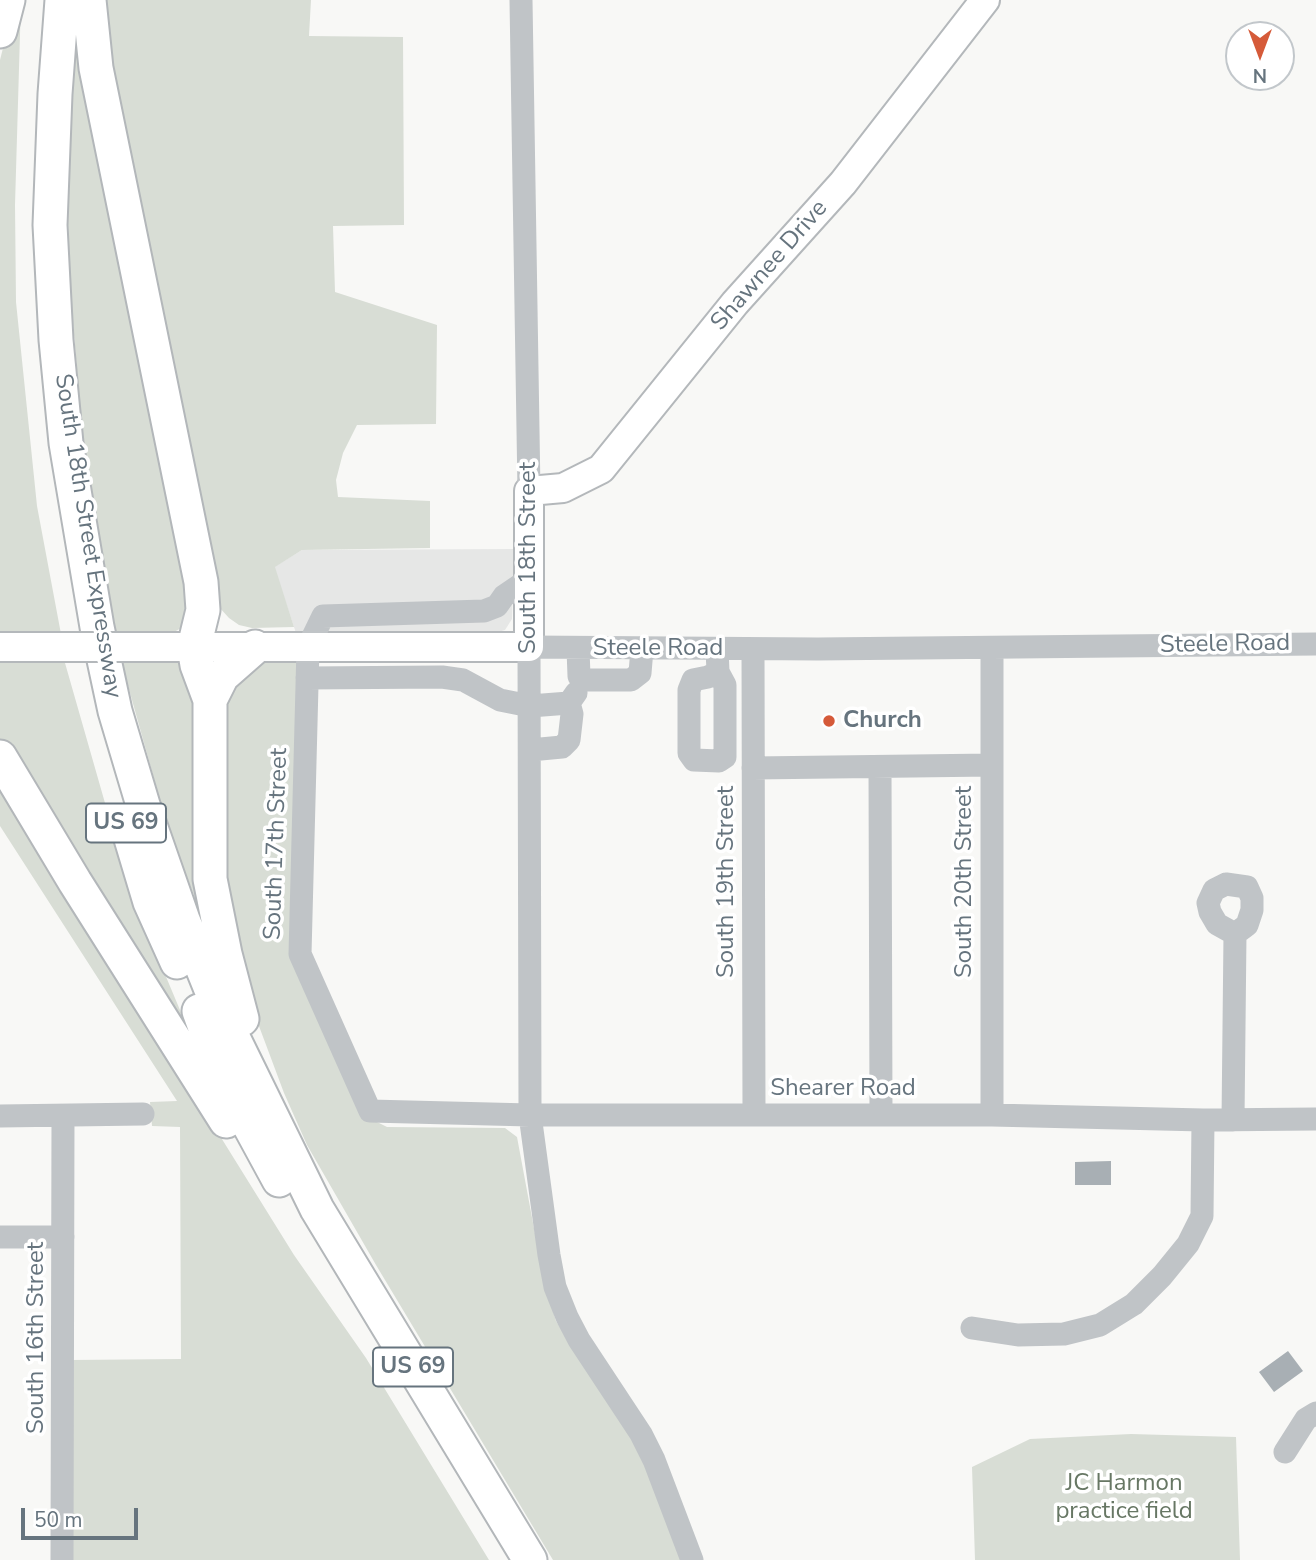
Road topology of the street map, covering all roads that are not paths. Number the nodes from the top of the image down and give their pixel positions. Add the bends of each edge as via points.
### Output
1 (8, 0) edge
2 (41, 0) edge
3 (62, 0) edge
4 (89, 0) edge
5 (522, 0) edge
6 (985, 0) edge
7 (0, 31) edge
8 (528, 491) junction
9 (529, 579) junction
10 (452, 613) junction
11 (393, 614) junction
12 (1316, 644) edge
13 (14, 647) edge
14 (194, 647) junction
15 (255, 647) junction
16 (308, 647) junction
17 (387, 647) junction
18 (447, 647) junction
19 (529, 647) junction
20 (992, 648) junction
21 (578, 649) junction
22 (642, 649) junction
23 (753, 649) junction
24 (579, 676) junction
25 (383, 677) junction
26 (442, 677) junction
27 (307, 678) junction
28 (210, 700) junction
29 (569, 703) junction
30 (530, 706) junction
31 (530, 750) junction
32 (0, 757) edge
33 (992, 765) junction
34 (880, 766) junction
35 (753, 768) junction
36 (1235, 934) dead end
37 (266, 1104) junction
38 (370, 1111) joint
39 (143, 1114) dead end
40 (530, 1115) junction
41 (754, 1115) junction
42 (881, 1115) junction
43 (992, 1115) junction
44 (0, 1116) edge
45 (63, 1116) junction
46 (1316, 1119) edge
47 (1203, 1120) junction
48 (1233, 1120) junction
49 (297, 1212) junction
50 (0, 1237) edge
51 (63, 1237) junction
52 (972, 1328) dead end
53 (1316, 1413) edge
54 (1285, 1452) dead end
55 (62, 1560) edge
56 (508, 1560) edge
57 (530, 1560) edge
58 (692, 1560) edge

1 - 7 highway
2 - 49 highway, South 18th Street Expressway / US 69 via 34,68 32,246 39,382 62,560 92,697 150,902 223,1077
3 - 37 highway, South 18th Street Expressway / US 69 via 50,225 56,340 66,443 97,627 115,711 178,907 219,1009
4 - 14 highway via 96,68 201,582 203,610
5 - 8 street, South 18th Street
6 - 8 main road, Shawnee Drive via 843,183 735,303 601,469 563,488
8 - 9 main road, South 18th Street
9 - 10 street via 491,608
9 - 19 main road, South 18th Street
10 - 11 street
10 - 18 street
11 - 16 street via 323,616
11 - 17 street
12 - 20 street, Steele Road
13 - 14 main road, Steele Road, bridge
14 - 15 main road, Steele Road
14 - 28 highway
15 - 16 main road, Steele Road
15 - 28 highway via 222,676
16 - 17 main road, Steele Road
16 - 27 street, South 17th Street
17 - 18 main road, Steele Road
17 - 25 street
18 - 19 main road, Steele Road
18 - 26 street
19 - 21 street, Steele Road
19 - 30 street, South 18th Street
20 - 23 street, Steele Road
20 - 33 street, South 20th Street
21 - 22 street, Steele Road
21 - 24 street
22 - 23 street, Steele Road via 717,661
22 - 24 street via 640,673 631,680 585,680
23 - 35 street, South 19th Street
24 - 29 street via 575,697
25 - 26 street
25 - 27 street
26 - 30 street via 463,680 500,700
27 - 38 street, South 17th Street via 300,954
28 - 37 highway via 210,879 237,1002
29 - 30 street
29 - 31 street via 569,740 562,747
30 - 31 street, South 18th Street
31 - 40 street, South 18th Street
32 - 49 highway via 216,1108
33 - 34 street
33 - 43 street, South 20th Street
34 - 35 street
34 - 42 street
35 - 41 street, South 19th Street
36 - 48 street
37 - 57 highway, South 18th Street Expressway / US 69 via 317,1209
38 - 40 street, Shearer Road
39 - 45 street
40 - 41 street, Shearer Road
40 - 58 street, South 18th Street via 555,1287 579,1340 642,1433
41 - 42 street, Shearer Road
42 - 43 street, Shearer Road
43 - 47 street, Shearer Road
44 - 45 street
45 - 51 street, South 16th Street
46 - 48 street, Shearer Road
47 - 48 street, Shearer Road
47 - 52 street via 1202,1216 1188,1244 1134,1304 1100,1325 1064,1334 1018,1335
49 - 56 highway, South 18th Street Expressway / US 69
50 - 51 street
51 - 55 street, South 16th Street
53 - 54 street via 1306,1419

